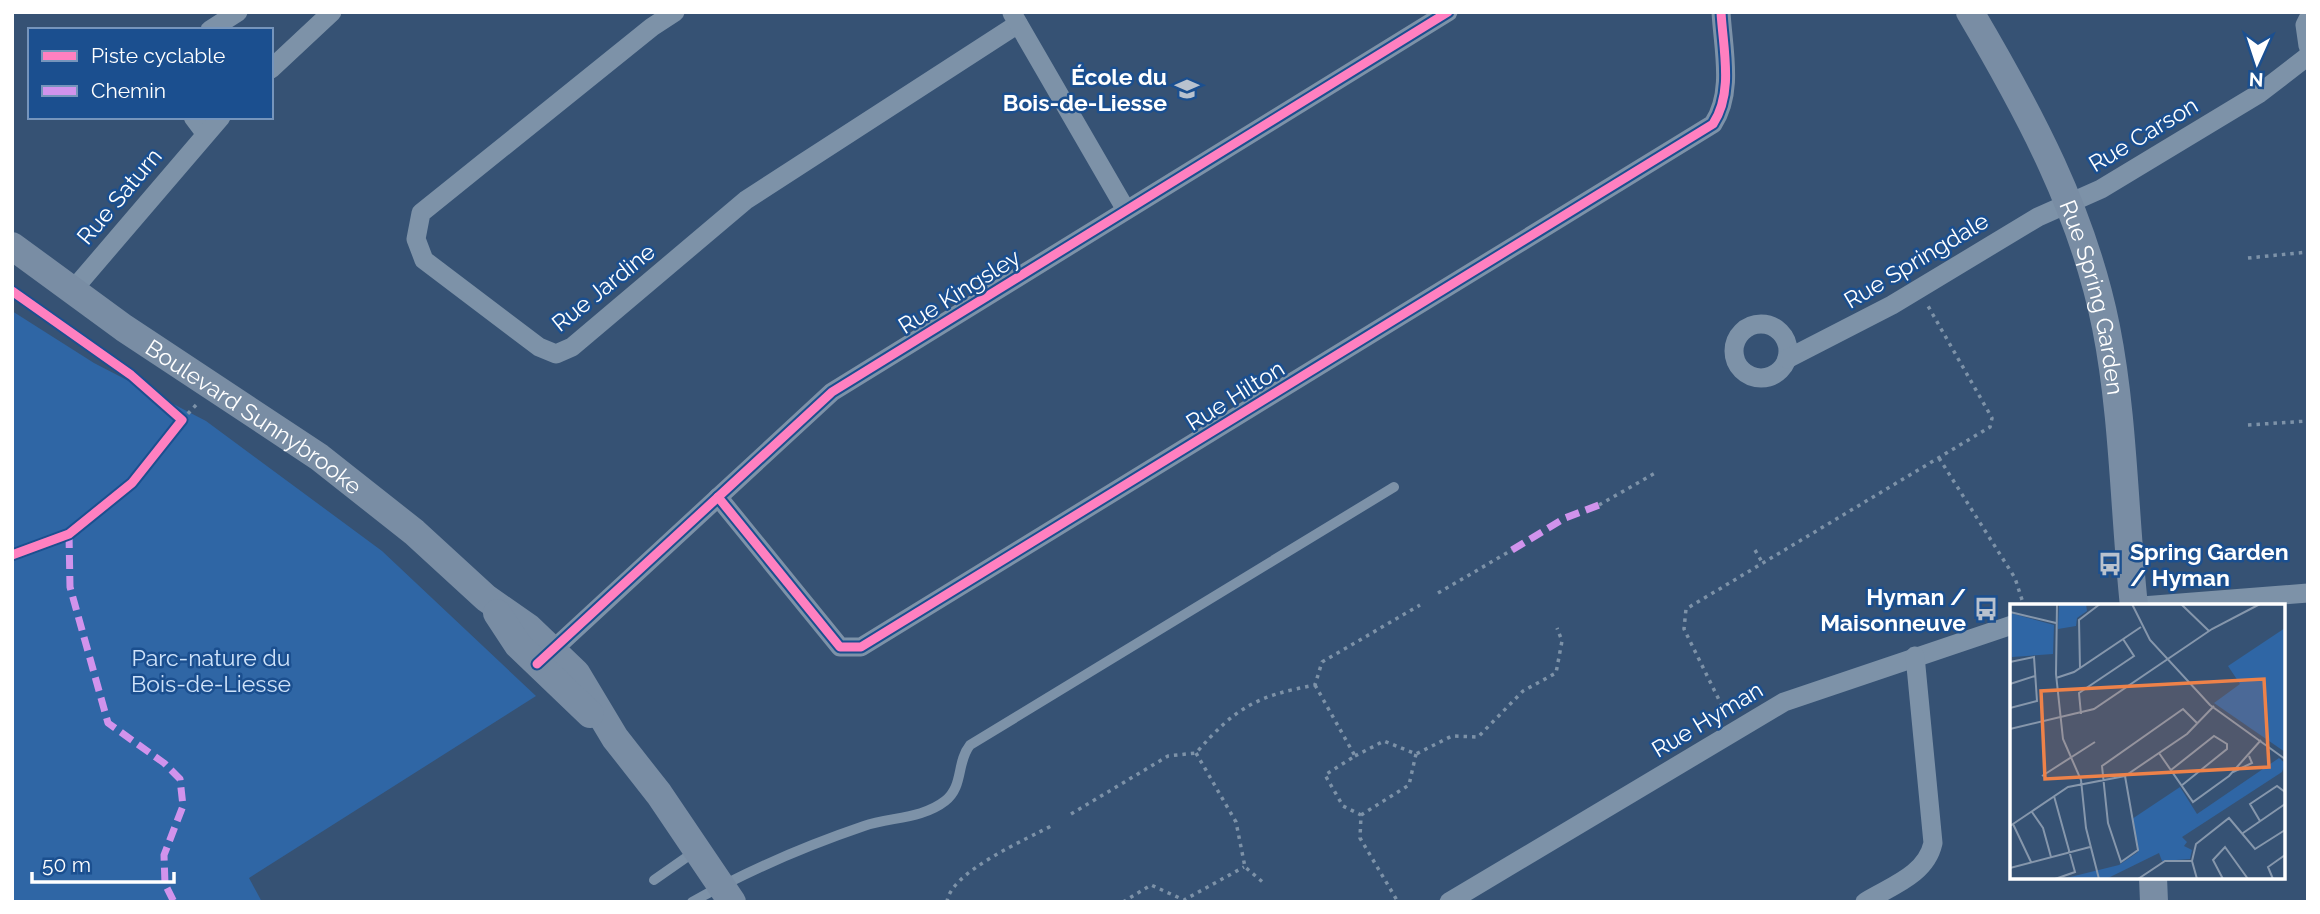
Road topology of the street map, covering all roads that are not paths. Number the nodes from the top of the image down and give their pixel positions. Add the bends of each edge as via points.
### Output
1 (238, 12) edge
2 (331, 12) edge
3 (675, 12) edge
4 (1448, 12) edge
5 (1721, 12) edge
6 (1970, 12) edge
7 (1015, 18) edge
8 (2308, 19) edge
9 (213, 28) edge
10 (2308, 46) edge
11 (2308, 56) edge
12 (273, 67) edge
13 (216, 119) edge
14 (199, 125) edge
15 (2069, 203) junction
16 (1126, 210) junction
17 (12, 246) edge
18 (72, 291) junction
19 (1787, 359) dead end
20 (1394, 487) dead end
21 (718, 497) junction
22 (2308, 593) edge
23 (2134, 604) edge
24 (2168, 604) edge
25 (2010, 626) edge
26 (1915, 656) junction
27 (545, 657) junction
28 (697, 850) junction
29 (2153, 879) edge
30 (654, 880) dead end
31 (727, 894) edge
32 (692, 902) edge
33 (1449, 902) edge
34 (1865, 902) edge
35 (2154, 902) edge

1 - 9 street
2 - 12 street
3 - 7 street, Rue Jardine via 421,213 416,239 424,260 539,347 556,354 572,348 747,200
4 - 16 street, Rue Kingsley
5 - 21 street, Rue Hilton via 1726,92 1723,109 1713,124 861,647 840,647
6 - 15 street, Rue Spring Garden via 2038,131
7 - 16 street
8 - 10 street
11 - 15 street, Rue Carson via 2260,93 2101,189
13 - 14 street, Rue Saturn
14 - 18 street, Rue Saturn
15 - 19 street, Rue Springdale
15 - 23 street, Rue Spring Garden via 2110,349
16 - 21 street, Rue Kingsley via 832,392
17 - 18 street, Boulevard Sunnybrooke
18 - 27 street, Boulevard Sunnybrooke via 342,474 414,531 486,598 529,628
20 - 31 lane via 970,745 961,756 958,785 935,808 868,824 800,848
21 - 27 street, Rue Kingsley
22 - 24 street
25 - 26 street, Rue Hyman
26 - 33 street, Rue Hyman via 1784,702
26 - 34 street via 1933,843 1930,859
27 - 28 street, Boulevard Sunnybrooke via 576,673 615,738
28 - 30 lane
28 - 31 street, Boulevard Sunnybrooke
29 - 35 street
31 - 32 lane

